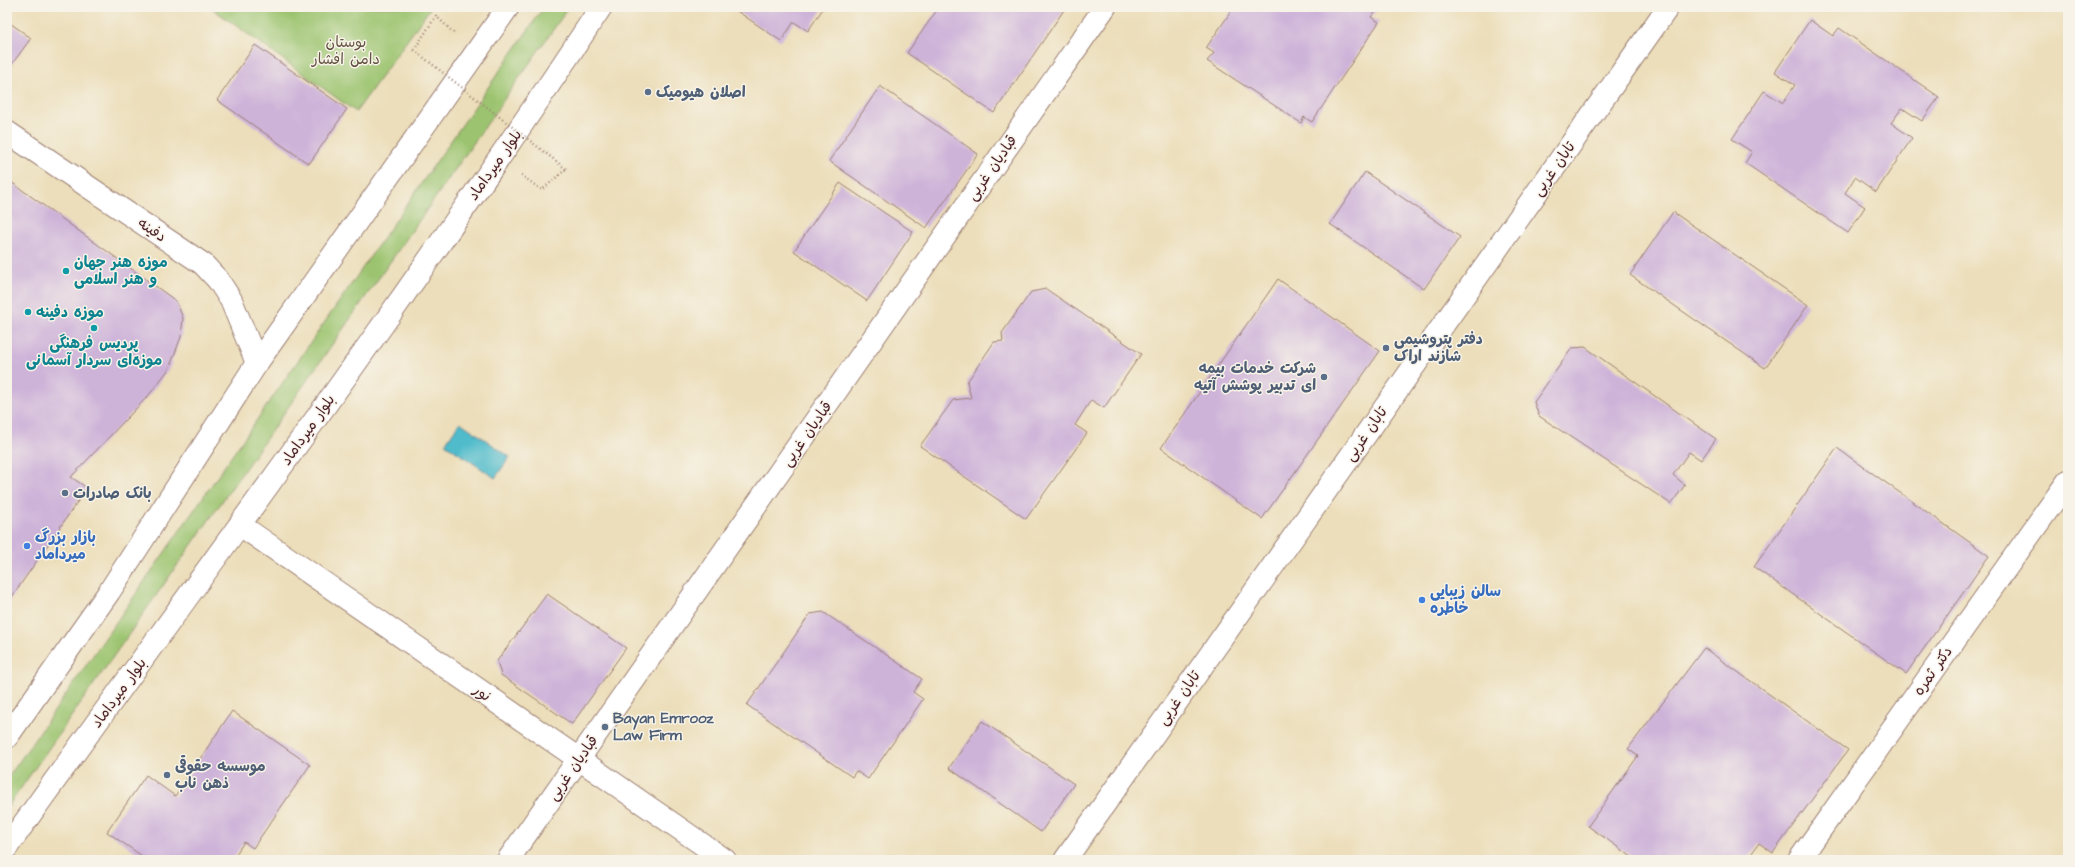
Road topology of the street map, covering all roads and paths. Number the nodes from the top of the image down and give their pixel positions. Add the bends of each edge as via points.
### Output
1 (508, 7) edge
2 (523, 7) edge
3 (594, 7) edge
4 (601, 7) edge
5 (1105, 7) edge
6 (1668, 7) edge
7 (436, 16) dead end
8 (575, 46) junction
9 (476, 53) junction
10 (7, 132) edge
11 (542, 190) dead end
12 (257, 363) junction
13 (2068, 481) edge
14 (240, 525) junction
15 (7, 737) edge
16 (579, 759) junction
17 (37, 805) junction
18 (7, 847) edge
19 (14, 860) edge
20 (508, 860) edge
21 (725, 860) edge
22 (1065, 860) edge
23 (1798, 860) edge

1 - 9 street
2 - 9 street
3 - 8 street
4 - 8 street, بلوار میرداماد
5 - 16 street, قبادیان غربی
6 - 22 street, تابان غربی
7 - 11 path, bridge via 414,50 566,168
8 - 14 street, بلوار میرداماد via 499,160
9 - 12 street
10 - 12 street, دفینه via 204,264 231,300
12 - 15 street via 109,592
13 - 23 street, دکتر ثمره
14 - 16 street, نور
14 - 17 street, بلوار میرداماد
16 - 20 street, قبادیان غربی
16 - 21 street, نور
17 - 18 street, بلوار میرداماد
17 - 19 street

